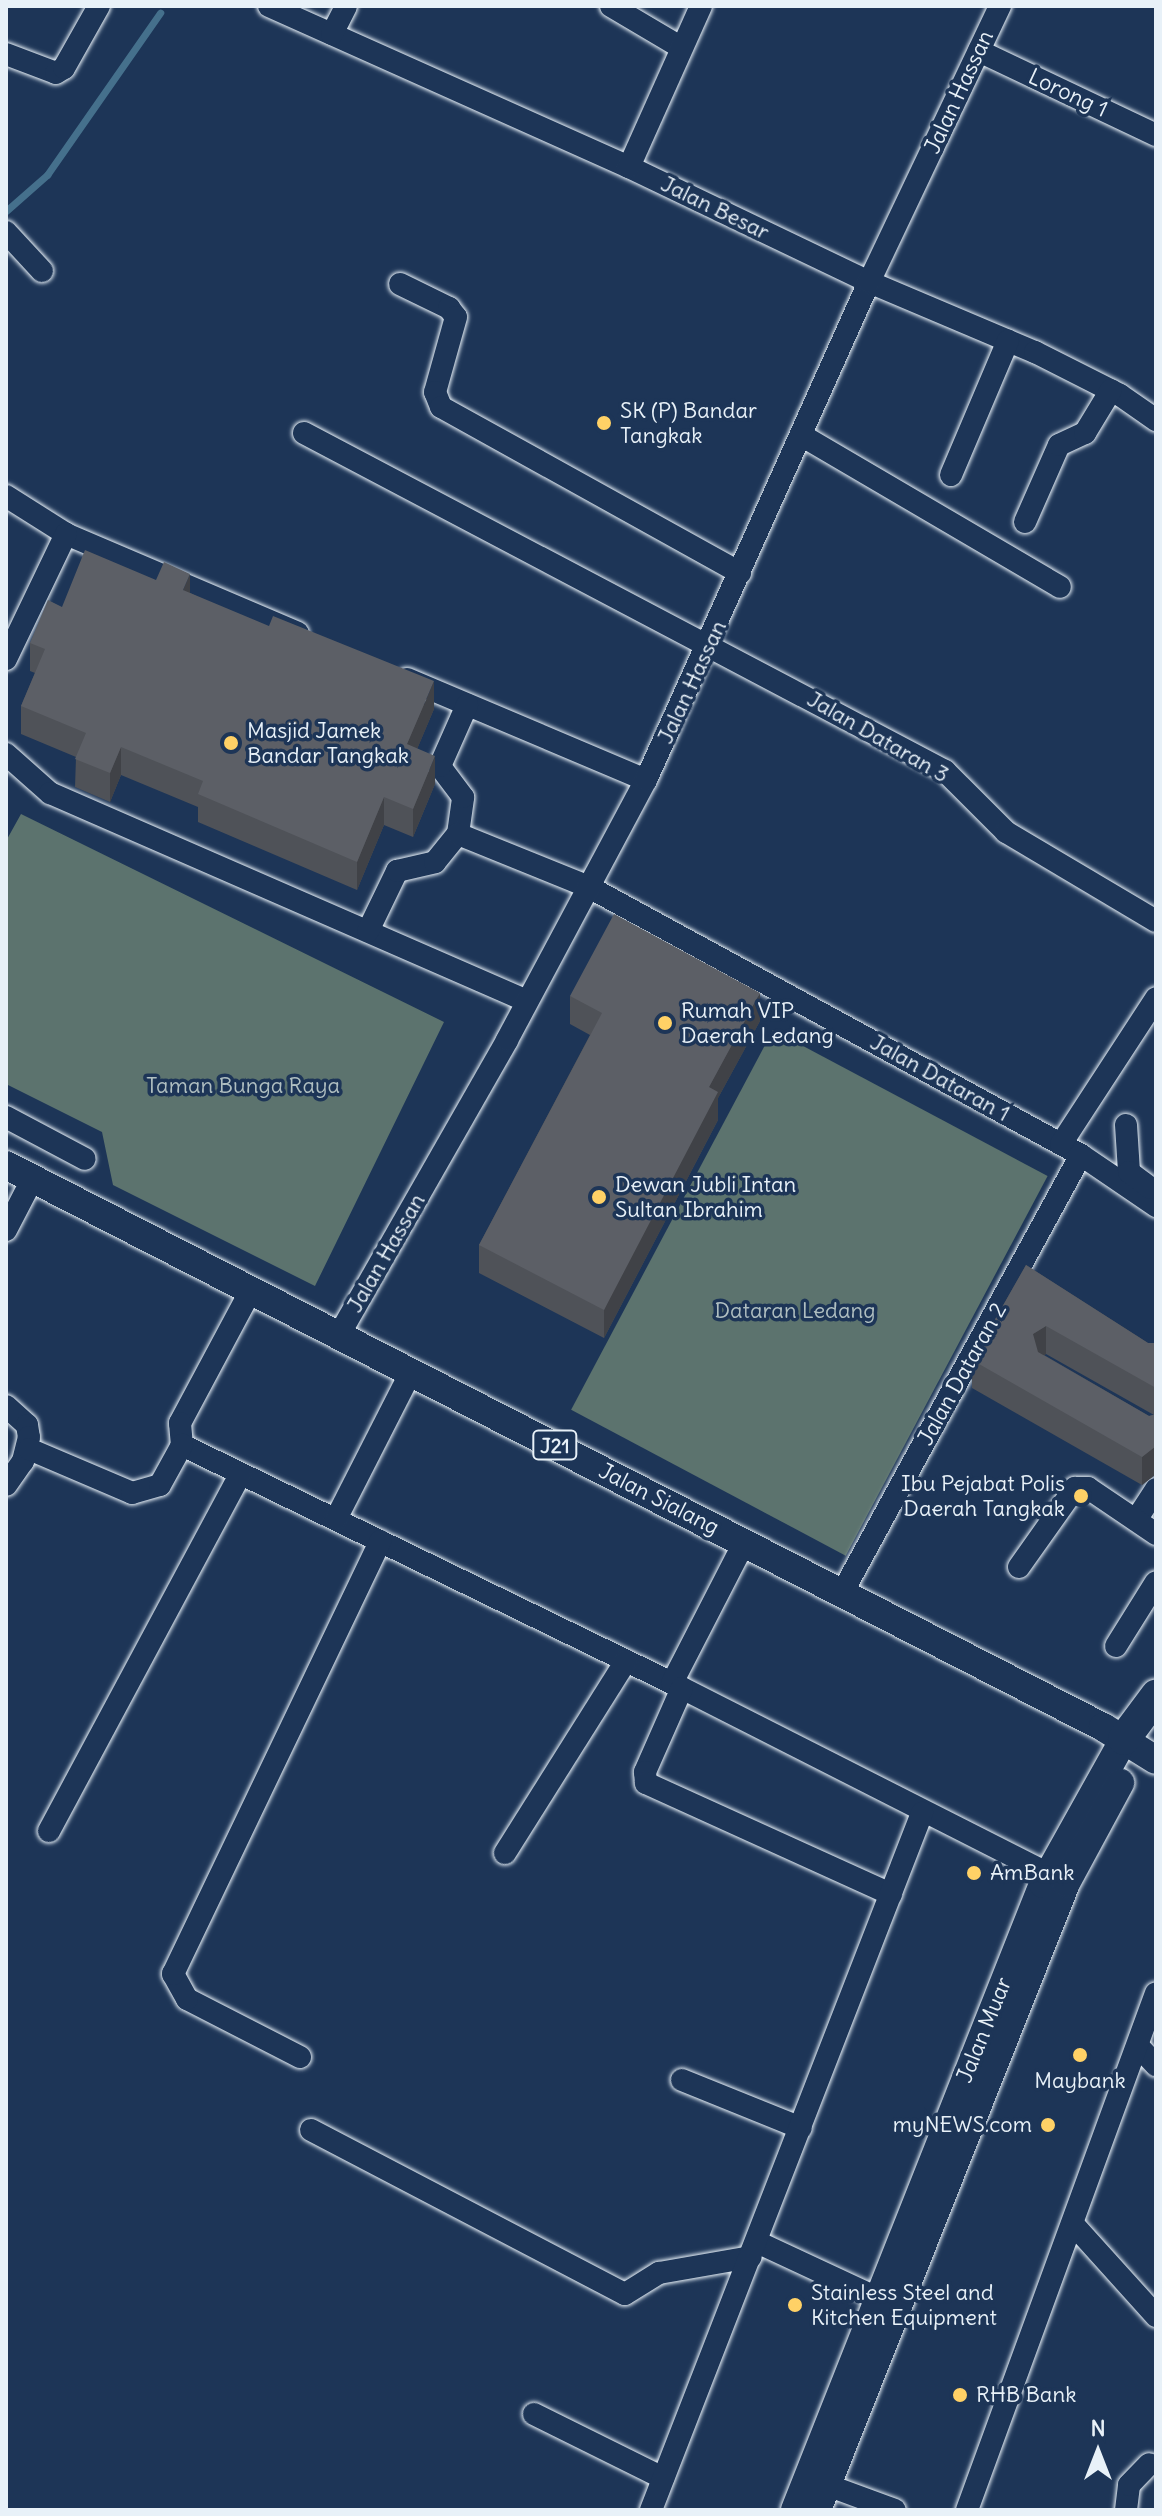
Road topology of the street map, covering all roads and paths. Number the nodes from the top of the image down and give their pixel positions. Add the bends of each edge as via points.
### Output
1 (99, 6) edge
2 (269, 6) edge
3 (346, 6) edge
4 (611, 6) edge
5 (701, 6) edge
6 (1000, 6) edge
7 (332, 34) junction
8 (682, 48) junction
9 (979, 51) junction
10 (6, 54) edge
11 (1156, 135) edge
12 (629, 167) junction
13 (6, 232) edge
14 (42, 271) dead end
15 (869, 282) junction
16 (400, 284) dead end
17 (1008, 341) junction
18 (1111, 390) junction
19 (1156, 420) edge
20 (304, 433) dead end
21 (801, 435) junction
22 (951, 475) dead end
23 (6, 496) edge
24 (1025, 522) dead end
25 (66, 534) junction
26 (740, 573) junction
27 (1060, 587) dead end
28 (323, 644) edge
29 (710, 644) junction
30 (6, 659) edge
31 (381, 668) edge
32 (467, 705) junction
33 (6, 754) edge
34 (646, 780) junction
35 (458, 834) junction
36 (589, 887) junction
37 (1156, 921) edge
38 (368, 931) junction
39 (1156, 998) edge
40 (527, 1001) junction
41 (6, 1117) edge
42 (1126, 1125) dead end
43 (1061, 1144) junction
44 (1081, 1155) junction
45 (85, 1159) dead end
46 (6, 1165) edge
47 (33, 1178) junction
48 (1156, 1192) edge
49 (1156, 1206) edge
50 (6, 1230) edge
51 (251, 1290) junction
52 (339, 1335) junction
53 (411, 1372) junction
54 (6, 1406) edge
55 (182, 1445) junction
56 (29, 1449) junction
57 (240, 1475) junction
58 (6, 1485) edge
59 (1156, 1489) edge
60 (336, 1519) junction
61 (1136, 1520) junction
62 (1156, 1534) edge
63 (380, 1541) junction
64 (744, 1543) junction
65 (1019, 1567) dead end
66 (1156, 1582) edge
67 (842, 1593) junction
68 (1116, 1646) dead end
69 (626, 1661) junction
70 (677, 1686) junction
71 (1156, 1696) edge
72 (1144, 1743) edge
73 (922, 1813) junction
74 (49, 1831) dead end
75 (505, 1853) dead end
76 (1048, 1874) junction
77 (891, 1894) junction
78 (1156, 1993) edge
79 (1139, 2047) junction
80 (300, 2057) dead end
81 (1156, 2065) edge
82 (682, 2080) dead end
83 (801, 2128) junction
84 (311, 2130) dead end
85 (1073, 2224) junction
86 (754, 2249) junction
87 (877, 2298) junction
88 (1156, 2316) edge
89 (534, 2414) dead end
90 (1149, 2464) dead end
91 (663, 2478) junction
92 (822, 2498) edge
93 (651, 2510) edge
94 (795, 2510) edge
95 (895, 2510) edge
96 (967, 2510) edge
97 (1126, 2510) edge

1 - 10 street via 64,68 56,73
2 - 7 street, Jalan Besar
3 - 7 street
4 - 8 street
5 - 8 street
6 - 9 street, Jalan Hassan
7 - 12 street, Jalan Besar
8 - 12 street
9 - 11 street, Lorong 1
9 - 15 street, Jalan Hassan
12 - 15 street, Jalan Besar
13 - 14 street
15 - 17 street, Jalan Besar
15 - 21 street, Jalan Hassan
16 - 26 street via 449,308 456,317 435,392 441,407
17 - 18 street, Jalan Besar
17 - 22 street
18 - 19 street, Jalan Besar
18 - 24 street via 1085,433 1059,445
20 - 29 street, Jalan Dataran 3
21 - 26 street, Jalan Hassan
21 - 27 street
23 - 25 street
25 - 28 street
25 - 30 street
26 - 29 street, Jalan Hassan
29 - 34 street, Jalan Hassan
29 - 37 street, Jalan Dataran 3 via 945,771 1006,832
31 - 32 street
32 - 34 street
32 - 35 street via 440,766 463,797
33 - 38 street via 50,793
34 - 36 street, Jalan Hassan
35 - 36 street, Jalan Dataran 1
35 - 38 street via 435,862 397,871
36 - 40 street, Jalan Hassan
36 - 43 street, Jalan Dataran 1
38 - 40 street
39 - 43 street
40 - 52 street, Jalan Hassan
41 - 45 street
42 - 48 street via 1129,1172
43 - 44 street, Jalan Dataran 1
44 - 49 street, Jalan Dataran 1
44 - 67 street, Jalan Dataran 2
46 - 47 main road, Jalan Sialang / J21
47 - 50 street
47 - 51 main road, Jalan Sialang / J21
51 - 52 main road, Jalan Sialang / J21
51 - 55 street via 180,1423
52 - 53 main road, Jalan Sialang / J21
53 - 60 street
53 - 64 main road, Jalan Sialang / J21
54 - 56 street via 27,1425
55 - 56 street via 160,1485 132,1493
55 - 57 street
56 - 58 street
57 - 60 street
57 - 74 street
59 - 61 street
60 - 63 street
61 - 62 street
61 - 65 street via 1088,1488 1075,1488
63 - 69 street
63 - 80 street via 173,1974 187,1999
64 - 67 main road, Jalan Sialang / J21
64 - 70 street
66 - 68 street
67 - 72 main road, Jalan Sialang / J21
69 - 70 street
69 - 75 street
70 - 73 street
70 - 77 street via 645,1772 646,1783
71 - 72 highway
72 - 76 main road, Jalan Muar
72 - 92 main road, Jalan Muar via 1066,1883
73 - 76 street
73 - 77 street
76 - 87 main road, Jalan Muar
77 - 83 street
78 - 79 street
79 - 81 street
79 - 85 street
82 - 83 street
83 - 86 street
84 - 86 street via 625,2294 659,2273
85 - 88 street
85 - 96 street
86 - 87 street
86 - 91 street
87 - 94 main road, Jalan Muar
89 - 91 street
90 - 97 street via 1129,2485
91 - 93 street
92 - 95 street

